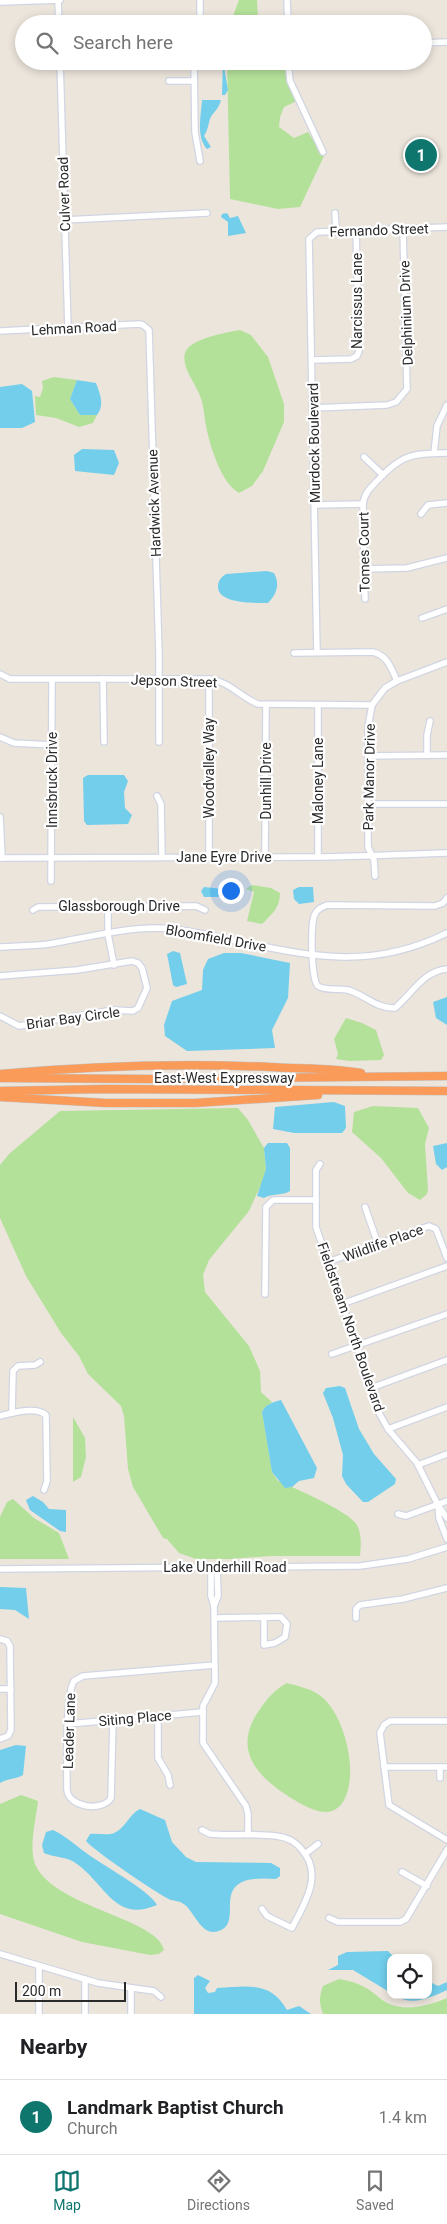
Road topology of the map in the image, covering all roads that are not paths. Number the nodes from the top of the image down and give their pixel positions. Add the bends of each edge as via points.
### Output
1 (59, 0) edge
2 (200, 0) edge
3 (287, 0) edge
4 (0, 2) edge
5 (59, 15) edge
6 (200, 15) edge
7 (288, 15) edge
8 (447, 42) edge
9 (432, 43) edge
10 (60, 70) edge
11 (194, 70) edge
12 (289, 70) edge
13 (169, 81) dead end
14 (194, 81) junction
15 (323, 152) dead end
16 (200, 161) dead end
17 (207, 213) dead end
18 (335, 213) dead end
19 (64, 220) junction
20 (447, 228) edge
21 (403, 229) junction
22 (356, 230) junction
23 (336, 231) junction
24 (311, 234) joint
25 (146, 326) joint
26 (68, 328) junction
27 (0, 331) edge
28 (313, 360) junction
29 (447, 405) edge
30 (313, 408) junction
31 (434, 453) junction
32 (447, 453) edge
33 (364, 457) dead end
34 (383, 475) junction
35 (447, 503) edge
36 (363, 504) junction
37 (315, 506) junction
38 (421, 514) dead end
39 (447, 558) edge
40 (364, 569) junction
41 (365, 599) dead end
42 (447, 609) edge
43 (422, 618) dead end
44 (317, 652) junction
45 (294, 653) dead end
46 (447, 662) edge
47 (0, 674) edge
48 (103, 679) junction
49 (159, 679) junction
50 (210, 679) junction
51 (52, 680) junction
52 (397, 681) junction
53 (266, 705) junction
54 (318, 705) junction
55 (372, 705) junction
56 (430, 722) dead end
57 (0, 737) edge
58 (104, 742) dead end
59 (159, 742) dead end
60 (52, 745) junction
61 (427, 755) junction
62 (447, 755) edge
63 (368, 756) junction
64 (158, 796) dead end
65 (368, 804) junction
66 (447, 804) edge
67 (0, 817) edge
68 (447, 853) edge
69 (372, 855) junction
70 (162, 857) junction
71 (209, 857) junction
72 (265, 857) junction
73 (318, 857) junction
74 (1, 858) edge
75 (51, 858) junction
76 (375, 876) dead end
77 (51, 880) dead end
78 (447, 898) edge
79 (108, 907) junction
80 (33, 910) dead end
81 (205, 910) dead end
82 (447, 933) edge
83 (108, 934) junction
84 (0, 946) edge
85 (313, 956) junction
86 (114, 965) junction
87 (447, 969) edge
88 (0, 976) edge
89 (0, 1016) edge
90 (0, 1074) edge
91 (375, 1076) junction
92 (447, 1076) edge
93 (0, 1078) edge
94 (0, 1091) edge
95 (332, 1091) junction
96 (447, 1091) edge
97 (0, 1097) edge
98 (320, 1164) dead end
99 (316, 1200) junction
100 (365, 1207) dead end
101 (378, 1244) junction
102 (447, 1258) edge
103 (328, 1262) junction
104 (447, 1266) edge
105 (265, 1294) dead end
106 (342, 1304) junction
107 (447, 1314) edge
108 (356, 1346) junction
109 (332, 1354) dead end
110 (447, 1360) edge
111 (40, 1362) dead end
112 (371, 1388) junction
113 (447, 1407) edge
114 (12, 1413) junction
115 (0, 1416) edge
116 (388, 1429) junction
117 (447, 1454) edge
118 (418, 1465) junction
119 (44, 1490) dead end
120 (447, 1501) edge
121 (438, 1505) junction
122 (398, 1514) dead end
123 (447, 1518) edge
124 (447, 1539) edge
125 (447, 1547) edge
126 (214, 1568) junction
127 (0, 1569) edge
128 (447, 1588) edge
129 (264, 1617) junction
130 (214, 1618) junction
131 (356, 1618) dead end
132 (0, 1640) edge
133 (215, 1665) junction
134 (0, 1689) edge
135 (10, 1689) junction
136 (203, 1712) junction
137 (158, 1716) junction
138 (113, 1720) junction
139 (447, 1721) edge
140 (68, 1724) junction
141 (0, 1739) edge
142 (384, 1767) junction
143 (440, 1767) junction
144 (447, 1767) edge
145 (440, 1778) dead end
146 (170, 1785) dead end
147 (202, 1830) dead end
148 (248, 1835) junction
149 (447, 1840) edge
150 (318, 1844) dead end
151 (447, 1850) edge
152 (305, 1854) junction
153 (402, 1872) dead end
154 (427, 1886) junction
155 (262, 1909) dead end
156 (329, 1918) dead end
157 (0, 1954) edge
158 (39, 1966) junction
159 (85, 1979) junction
160 (131, 1988) junction
161 (161, 1996) dead end
162 (39, 2014) edge
163 (85, 2014) edge
164 (131, 2014) edge

1 - 4 street
1 - 5 street
2 - 6 street
3 - 7 street
8 - 9 street
10 - 19 street, Culver Road
11 - 14 street
12 - 15 street via 290,81
13 - 14 street
14 - 16 street via 195,132
17 - 19 street
18 - 23 street
19 - 26 street, Culver Road
20 - 21 street, Fernando Street
21 - 22 street, Fernando Street
21 - 30 street, Delphinium Drive via 407,389 396,402 387,405
22 - 23 street, Fernando Street
22 - 28 street, Narcissus Lane via 359,351 352,359
23 - 24 street, Fernando Street
24 - 28 street, Murdock Boulevard
25 - 26 street, Lehman Road
25 - 49 street, Hardwick Avenue via 149,334
26 - 27 street, Lehman Road
28 - 30 street, Murdock Boulevard
29 - 31 street via 437,426
30 - 37 street, Murdock Boulevard
31 - 32 street
31 - 34 street via 406,457 395,462
33 - 34 street
34 - 36 street via 367,492
35 - 38 street via 428,505
36 - 37 street
36 - 40 street, Tomes Court
37 - 44 street, Murdock Boulevard
39 - 40 street via 408,568
40 - 41 street, Tomes Court
42 - 43 street
44 - 45 street
44 - 52 street via 381,654
46 - 52 street, Park Manor Drive
47 - 51 street, Jepson Street via 10,680
48 - 49 street, Jepson Street
48 - 51 street, Jepson Street
48 - 58 street
49 - 50 street, Jepson Street
49 - 59 street, Hardwick Avenue
50 - 53 street, Jepson Street via 227,683 250,701
50 - 71 street, Woodvalley Way
51 - 60 street, Innsbruck Drive
52 - 55 street, Park Manor Drive via 385,688
53 - 54 street, Jepson Street
53 - 72 street, Dunhill Drive
54 - 55 street, Jepson Street
54 - 73 street, Maloney Lane
55 - 63 street, Park Manor Drive
56 - 61 street
57 - 60 street via 14,743
60 - 75 street, Innsbruck Drive
61 - 62 street
61 - 63 street
63 - 65 street, Park Manor Drive
64 - 70 street
65 - 66 street
65 - 69 street, Park Manor Drive via 368,847
67 - 74 street
68 - 69 street, Jane Eyre Drive
69 - 73 street, Jane Eyre Drive
69 - 76 street, Park Manor Drive
70 - 71 street, Jane Eyre Drive
70 - 75 street, Jane Eyre Drive
71 - 72 street, Jane Eyre Drive
72 - 73 street, Jane Eyre Drive
74 - 75 street, Jane Eyre Drive
75 - 77 street, Innsbruck Drive
78 - 85 street via 435,906 327,905 320,908 312,921
79 - 80 street, Glassborough Drive via 38,907
79 - 81 street, Glassborough Drive via 196,906
79 - 83 street
82 - 85 street, Bloomfield Drive via 385,954 341,958
83 - 84 street, Bloomfield Drive via 38,945
83 - 85 street, Bloomfield Drive via 138,929 171,929
83 - 86 street
85 - 87 street via 314,978 318,986 350,991 388,1008 395,1008 434,971
86 - 88 street, Briar Bay Circle
86 - 89 street, Briar Bay Circle via 132,961 142,968 147,992 133,1011 113,1010 19,1026
90 - 91 highway via 102,1066 248,1066 359,1072
91 - 92 highway, East-West Expressway
91 - 93 highway, East-West Expressway
94 - 95 highway, East-West Expressway
95 - 96 highway, East-West Expressway
95 - 97 highway via 322,1095 209,1102 106,1103
98 - 99 street, Fieldstream North Boulevard via 316,1170
99 - 103 street, Fieldstream North Boulevard via 316,1227
99 - 105 street via 276,1200 266,1207
100 - 101 street
101 - 102 street, Wildlife Place via 429,1226 436,1229
101 - 103 street, Wildlife Place
103 - 106 street, Fieldstream North Boulevard
104 - 106 street
106 - 108 street, Fieldstream North Boulevard
107 - 108 street
108 - 109 street
108 - 112 street, Fieldstream North Boulevard
110 - 112 street
111 - 114 street via 19,1365 14,1369
112 - 116 street, Fieldstream North Boulevard
113 - 116 street
114 - 115 street
114 - 119 street via 40,1412 47,1417 47,1482
116 - 118 street, Fieldstream North Boulevard
117 - 118 street
118 - 121 street, Fieldstream North Boulevard
120 - 121 street
121 - 122 street via 406,1516
121 - 123 street, Fieldstream North Boulevard
121 - 124 street, Fieldstream North Boulevard
125 - 126 street, Lake Underhill Road via 408,1559 372,1565
126 - 127 street, Lake Underhill Road
126 - 130 street via 211,1596
128 - 131 street via 360,1605
129 - 129 street via 264,1644 276,1643 286,1636 284,1619
129 - 130 street
130 - 133 street
132 - 135 street via 7,1641 10,1646
133 - 136 street via 214,1686
133 - 140 street, Leader Lane via 78,1678 71,1686
134 - 135 street
135 - 141 street via 10,1732
136 - 137 street, Siting Place
136 - 148 street via 203,1744 246,1806
137 - 138 street, Siting Place
137 - 146 street via 158,1757
138 - 140 street, Siting Place
138 - 140 street, Leader Lane via 112,1795 110,1801 102,1806 76,1804 68,1797
139 - 142 street via 386,1723 380,1732
142 - 143 street
142 - 149 street via 389,1806
143 - 144 street
143 - 145 street
147 - 148 street via 210,1834
148 - 152 street via 284,1838
150 - 152 street
151 - 154 street
152 - 155 street via 312,1870 312,1885 292,1928 267,1916
153 - 154 street
154 - 156 street via 404,1921 338,1922
157 - 158 street
158 - 159 street
158 - 162 street
159 - 160 street
159 - 163 street
160 - 161 street
160 - 164 street

